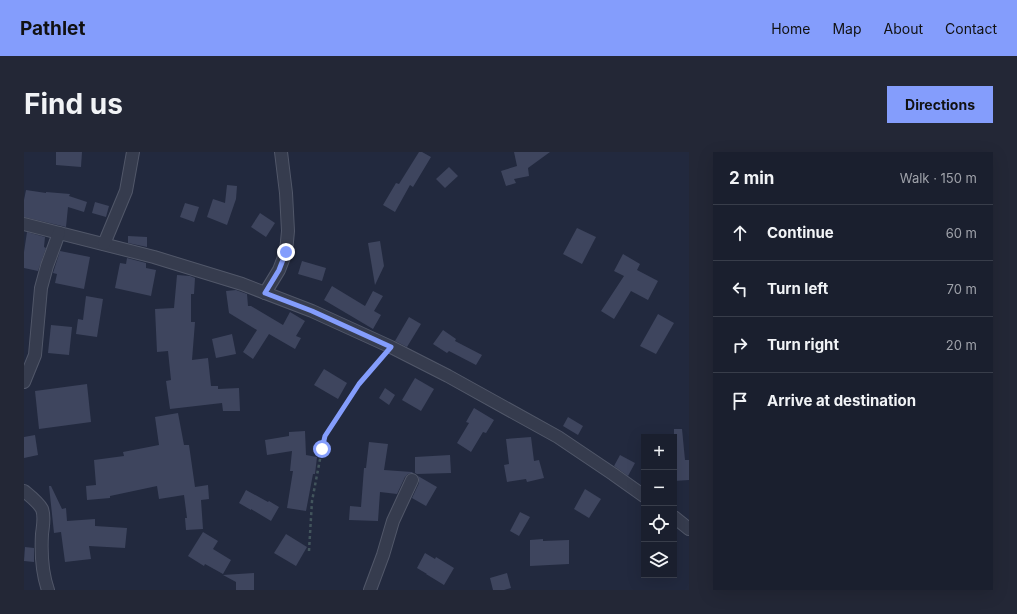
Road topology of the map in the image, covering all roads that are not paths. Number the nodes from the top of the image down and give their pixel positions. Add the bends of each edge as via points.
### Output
1 (133, 152) edge
2 (281, 152) edge
3 (24, 224) edge
4 (58, 233) junction
5 (104, 244) junction
6 (265, 293) junction
7 (24, 382) edge
8 (412, 480) dead end
9 (24, 491) edge
10 (641, 494) edge
11 (677, 519) edge
12 (689, 529) edge
13 (48, 590) edge
14 (370, 590) edge

1 - 5 street via 126,191
2 - 6 street via 288,231 286,252
3 - 4 street
4 - 5 street
4 - 7 street via 41,288 35,355
5 - 6 street via 161,259
6 - 10 street via 312,311 448,376 558,437
8 - 14 street via 394,521
9 - 13 street via 39,505 44,516 43,565
11 - 12 street

